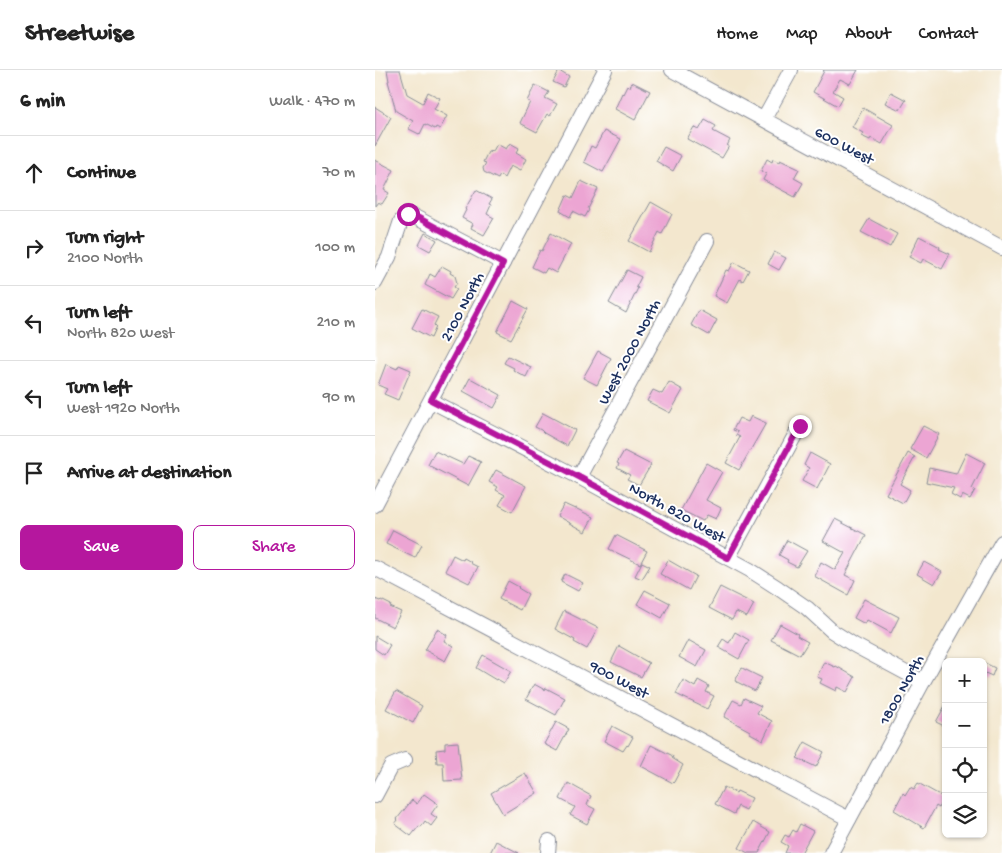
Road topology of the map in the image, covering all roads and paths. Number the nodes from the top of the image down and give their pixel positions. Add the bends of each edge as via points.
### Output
1 (605, 70) edge
2 (672, 70) edge
3 (791, 70) edge
4 (764, 120) junction
5 (707, 241) dead end
6 (1002, 248) edge
7 (503, 264) junction
8 (375, 283) edge
9 (431, 400) junction
10 (800, 426) dead end
11 (579, 477) junction
12 (375, 505) edge
13 (1001, 548) edge
14 (728, 558) junction
15 (375, 568) edge
16 (923, 682) junction
17 (405, 760) dead end
18 (375, 796) edge
19 (849, 819) junction
20 (831, 853) edge

1 - 7 street, 2100 North
2 - 4 street, 600 West
3 - 4 street
4 - 6 street, 600 West
5 - 11 street, West 2000 North
7 - 8 street via 408,214 401,220 389,257
7 - 9 street, 2100 North
9 - 11 street, North 820 West
9 - 12 street, 2100 North
10 - 14 street
11 - 14 street, North 820 West
13 - 16 street, 1800 North
14 - 16 street, North 820 West via 807,608 854,646
15 - 19 street, 900 West
16 - 19 street, 1800 North
17 - 18 street via 391,766
19 - 20 street, 1800 North

